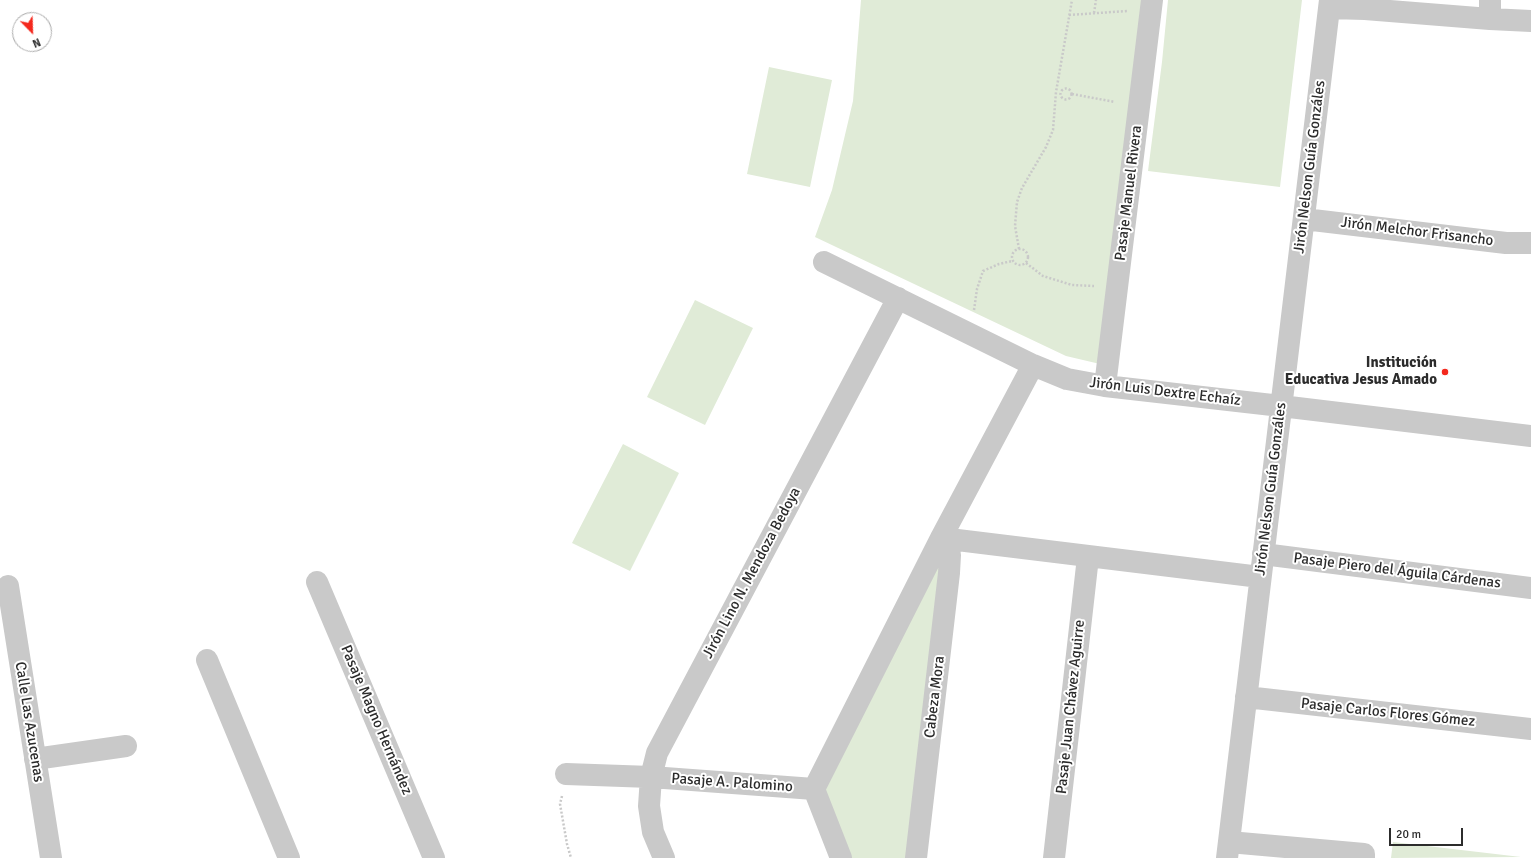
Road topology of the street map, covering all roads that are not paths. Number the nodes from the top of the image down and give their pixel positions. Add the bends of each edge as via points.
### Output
1 (1152, 0) edge
2 (1329, 4) edge
3 (1490, 10) edge
4 (1531, 21) edge
5 (1304, 219) junction
6 (1531, 243) edge
7 (824, 262) dead end
8 (898, 298) junction
9 (1033, 365) junction
10 (1105, 386) junction
11 (1281, 406) junction
12 (1531, 436) edge
13 (941, 538) junction
14 (1263, 554) junction
15 (1088, 556) junction
16 (1260, 577) junction
17 (317, 582) dead end
18 (8, 586) dead end
19 (1531, 588) edge
20 (207, 660) dead end
21 (1246, 697) junction
22 (1531, 729) edge
23 (126, 746) dead end
24 (35, 759) junction
25 (566, 774) road end
26 (651, 777) junction
27 (814, 789) junction
28 (1228, 850) edge
29 (51, 858) edge
30 (289, 858) edge
31 (434, 858) edge
32 (664, 858) edge
33 (841, 858) edge
34 (916, 858) edge
35 (1054, 858) edge
36 (1364, 858) edge

1 - 10 street, Pasaje Manuel Rivera
2 - 3 street via 1365,9
2 - 5 street, Jirón Nelson Guía Gonzáles
3 - 4 street
5 - 6 street, Jirón Melchor Frisancho via 1506,243
5 - 11 street, Jirón Nelson Guía Gonzáles
7 - 8 street, Jirón Luis Dextre Echaíz
8 - 9 street, Jirón Luis Dextre Echaíz
8 - 26 street, Jirón Lino N. Mendoza Bedoya via 670,727 657,753
9 - 10 street, Jirón Luis Dextre Echaíz via 1067,379
9 - 13 street
10 - 11 street, Jirón Luis Dextre Echaíz
11 - 12 street, Jirón Luis Dextre Echaíz
11 - 14 street, Jirón Nelson Guía Gonzáles
13 - 15 street
13 - 27 street
13 - 34 street, Cabeza Mora via 950,555 949,573
14 - 16 street, Jirón Nelson Guía Gonzáles
14 - 19 street, Pasaje Piero del Águila Cárdenas
15 - 16 street
15 - 35 street, Pasaje Juan Chávez Aguirre
16 - 21 street, Jirón Nelson Guía Gonzáles
17 - 31 street, Pasaje Magno Hernández
18 - 24 street, Calle Las Azucenas
20 - 30 street
21 - 22 street, Pasaje Carlos Flores Gómez
21 - 28 street, Jirón Nelson Guía Gonzáles
23 - 24 street
24 - 29 street, Calle Las Azucenas
25 - 26 street, Pasaje A. Palomino
26 - 27 street, Pasaje A. Palomino
26 - 32 street, Jirón Lino N. Mendoza Bedoya via 649,806 653,832
27 - 33 street
28 - 36 street via 1364,854

